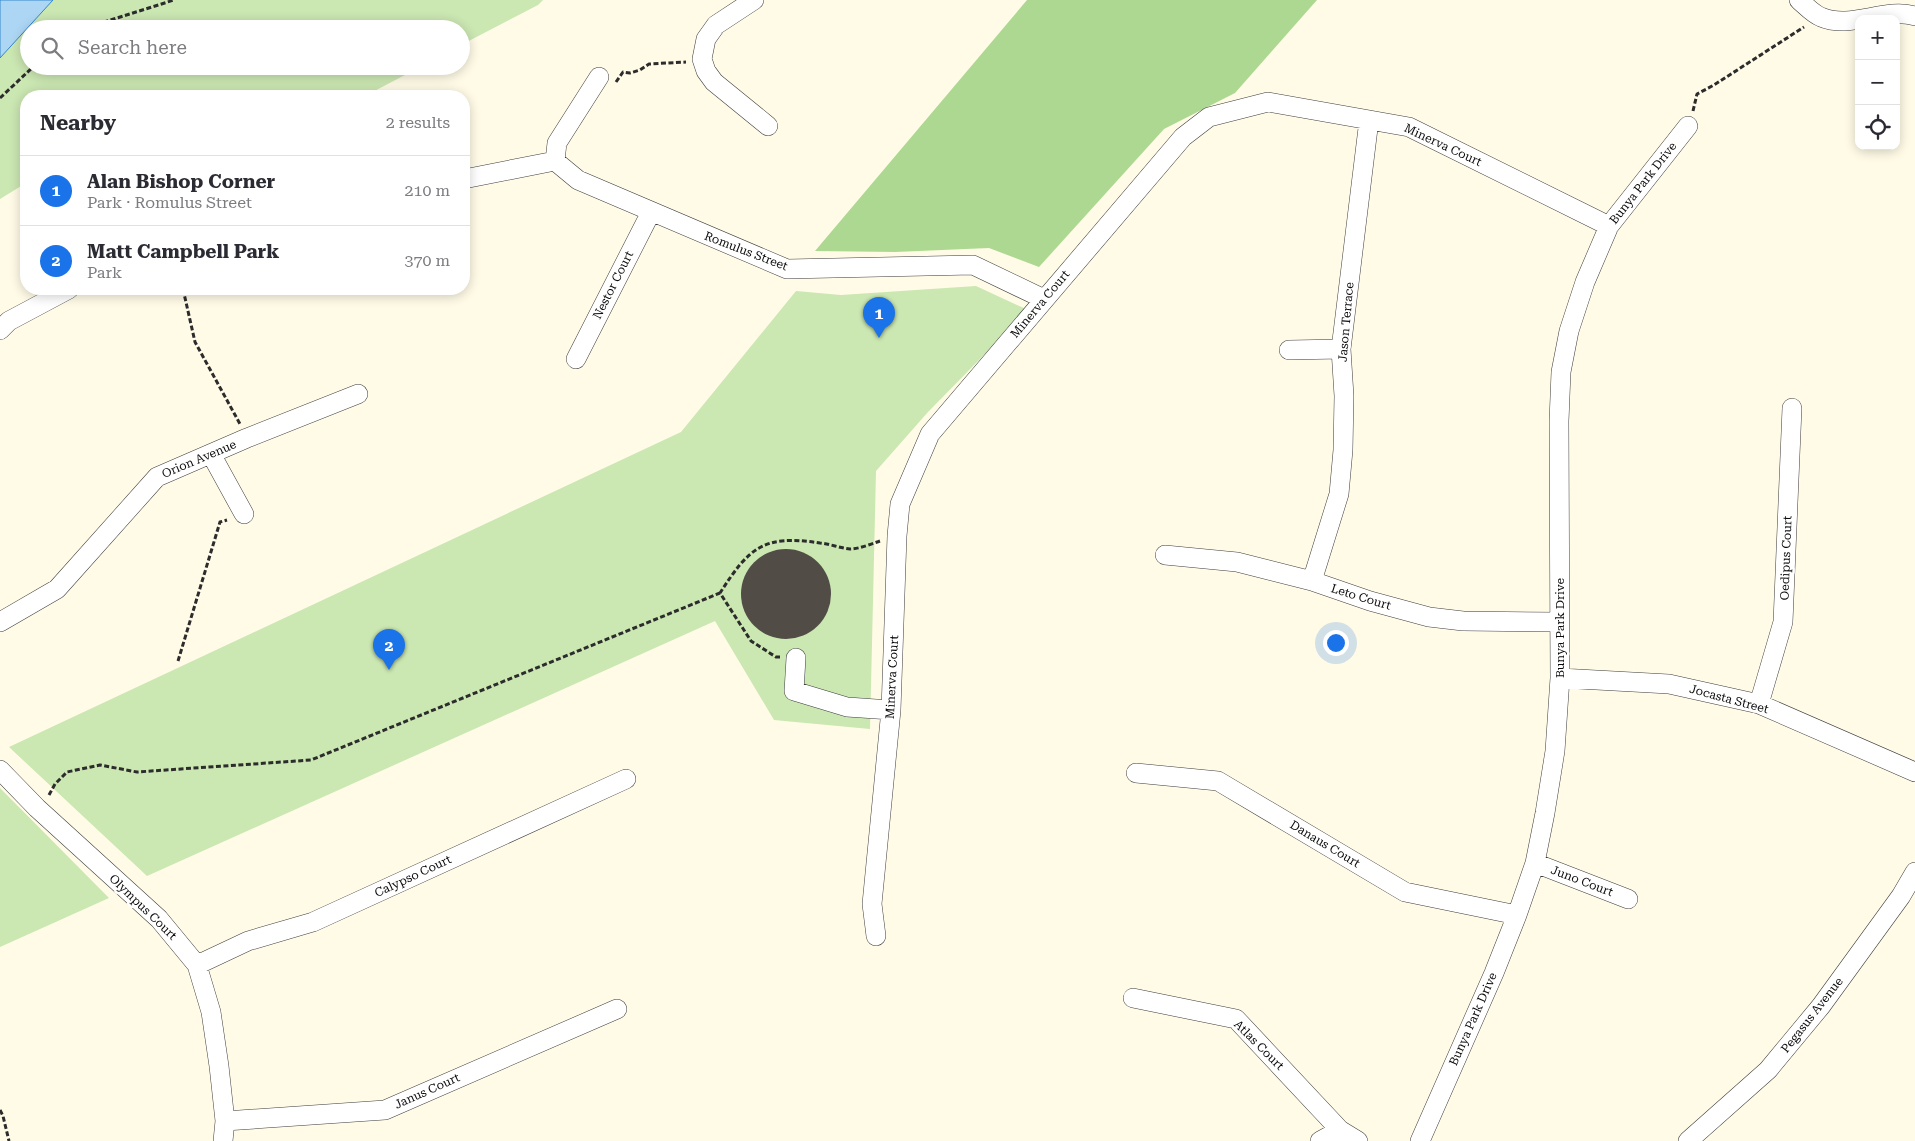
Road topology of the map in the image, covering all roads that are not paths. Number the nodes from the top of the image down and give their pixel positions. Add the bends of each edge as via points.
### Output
1 (754, 0) edge
2 (1799, 0) edge
3 (1915, 16) edge
4 (600, 77) road end
5 (1369, 120) junction
6 (768, 126) dead end
7 (1688, 126) road end
8 (555, 161) junction
9 (470, 178) edge
10 (651, 212) junction
11 (1609, 226) junction
12 (59, 295) edge
13 (1044, 299) junction
14 (0, 330) edge
15 (1341, 349) junction
16 (1289, 350) dead end
17 (576, 359) dead end
18 (358, 394) dead end
19 (1792, 408) dead end
20 (211, 454) junction
21 (244, 514) road end
22 (1165, 556) dead end
23 (1312, 581) junction
24 (0, 622) edge
25 (1559, 622) junction
26 (796, 658) road end
27 (1560, 678) junction
28 (1759, 704) junction
29 (891, 710) junction
30 (0, 770) edge
31 (1915, 772) edge
32 (1136, 773) dead end
33 (626, 779) dead end
34 (1535, 863) junction
35 (1915, 872) edge
36 (1628, 899) dead end
37 (1516, 915) junction
38 (876, 936) dead end
39 (197, 964) junction
40 (1133, 998) dead end
41 (617, 1009) dead end
42 (224, 1121) junction
43 (1340, 1130) junction
44 (223, 1141) edge
45 (1320, 1141) edge
46 (1358, 1141) edge
47 (1420, 1141) edge
48 (1688, 1141) edge

1 - 6 street via 716,25 706,39 702,58 714,82
2 - 3 street via 1819,17 1843,20 1891,13
4 - 8 street via 557,143
5 - 11 street, Minerva Court via 1409,127
5 - 13 street, Minerva Court via 1268,102 1209,117 1183,136
5 - 15 street, Jason Terrace
7 - 11 street, Bunya Park Drive
8 - 9 street
8 - 10 street, Romulus Street via 578,180
10 - 13 street, Romulus Street via 787,269 973,265
10 - 17 street, Nestor Court
11 - 25 street, Bunya Park Drive via 1585,282 1569,331 1561,372
12 - 14 street via 9,321
13 - 29 street, Minerva Court via 930,434 900,504
15 - 16 street
15 - 23 street, Jason Terrace via 1343,450 1338,494
18 - 20 street, Orion Avenue
19 - 28 street, Oedipus Court via 1783,622
20 - 21 street
20 - 24 street, Orion Avenue via 157,477 57,589
22 - 23 street, Leto Court via 1236,562
23 - 25 street, Leto Court via 1429,617 1463,621
25 - 27 street, Bunya Park Drive
26 - 29 street via 794,692 847,707
27 - 28 street, Jocasta Street via 1669,684
27 - 34 street, Bunya Park Drive via 1555,751
28 - 31 street, Jocasta Street
29 - 38 street, Minerva Court via 872,904
30 - 39 street, Olympus Court via 159,919
32 - 37 street, Danaus Court via 1218,781 1406,892
33 - 39 street, Calypso Court via 328,915 248,941
34 - 36 street, Juno Court
34 - 37 street, Bunya Park Drive
35 - 48 street, Pegasus Avenue via 1821,1006 1768,1070
37 - 47 street, Bunya Park Drive
39 - 42 street, Olympus Court via 211,1012 220,1066
40 - 43 street, Atlas Court via 1236,1019
41 - 42 street, Janus Court via 385,1110
42 - 44 street, Olympus Court
43 - 45 street
43 - 46 street, Atlas Court

